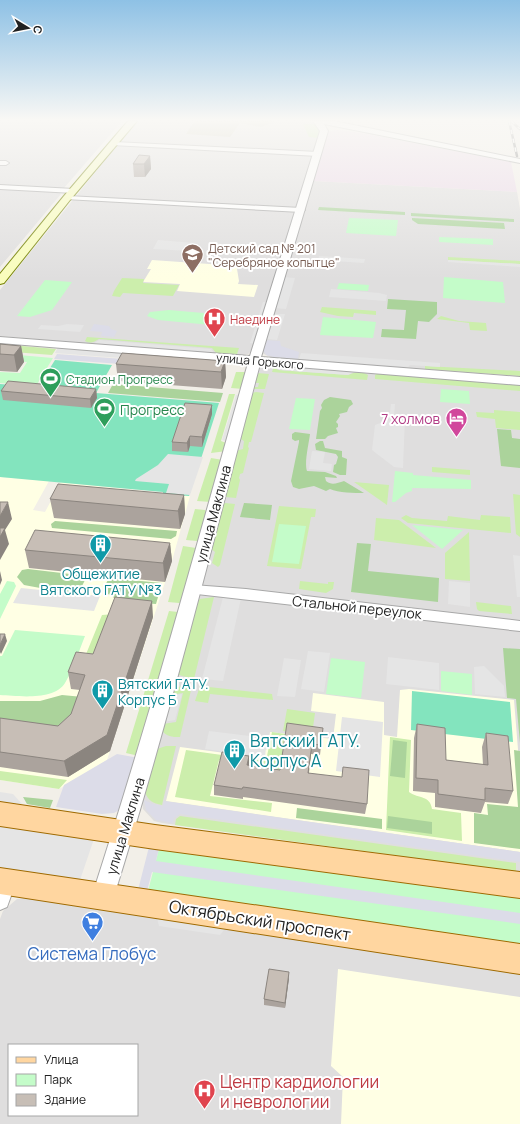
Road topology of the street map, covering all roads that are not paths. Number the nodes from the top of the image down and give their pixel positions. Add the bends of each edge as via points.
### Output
1 (89, 173) edge
2 (312, 173) edge
3 (0, 187) edge
4 (70, 195) junction
5 (301, 210) junction
6 (0, 281) edge
7 (0, 340) edge
8 (255, 361) junction
9 (520, 380) edge
10 (193, 590) junction
11 (520, 626) edge
12 (0, 814) edge
13 (122, 832) junction
14 (520, 885) edge
15 (2, 888) edge
16 (103, 896) junction
17 (520, 959) edge

1 - 4 main road
2 - 5 street, улица Маклина
3 - 4 street
4 - 5 street
4 - 6 main road
5 - 8 street, улица Маклина
7 - 8 street, улица Горького
8 - 9 street, улица Горького
8 - 10 street, улица Маклина
10 - 11 street, Стальной переулок
10 - 13 street, улица Маклина via 139,783
12 - 13 main road
13 - 14 main road
13 - 16 street, улица Маклина
15 - 16 main road, Октябрьский проспект
16 - 17 main road, Октябрьский проспект

